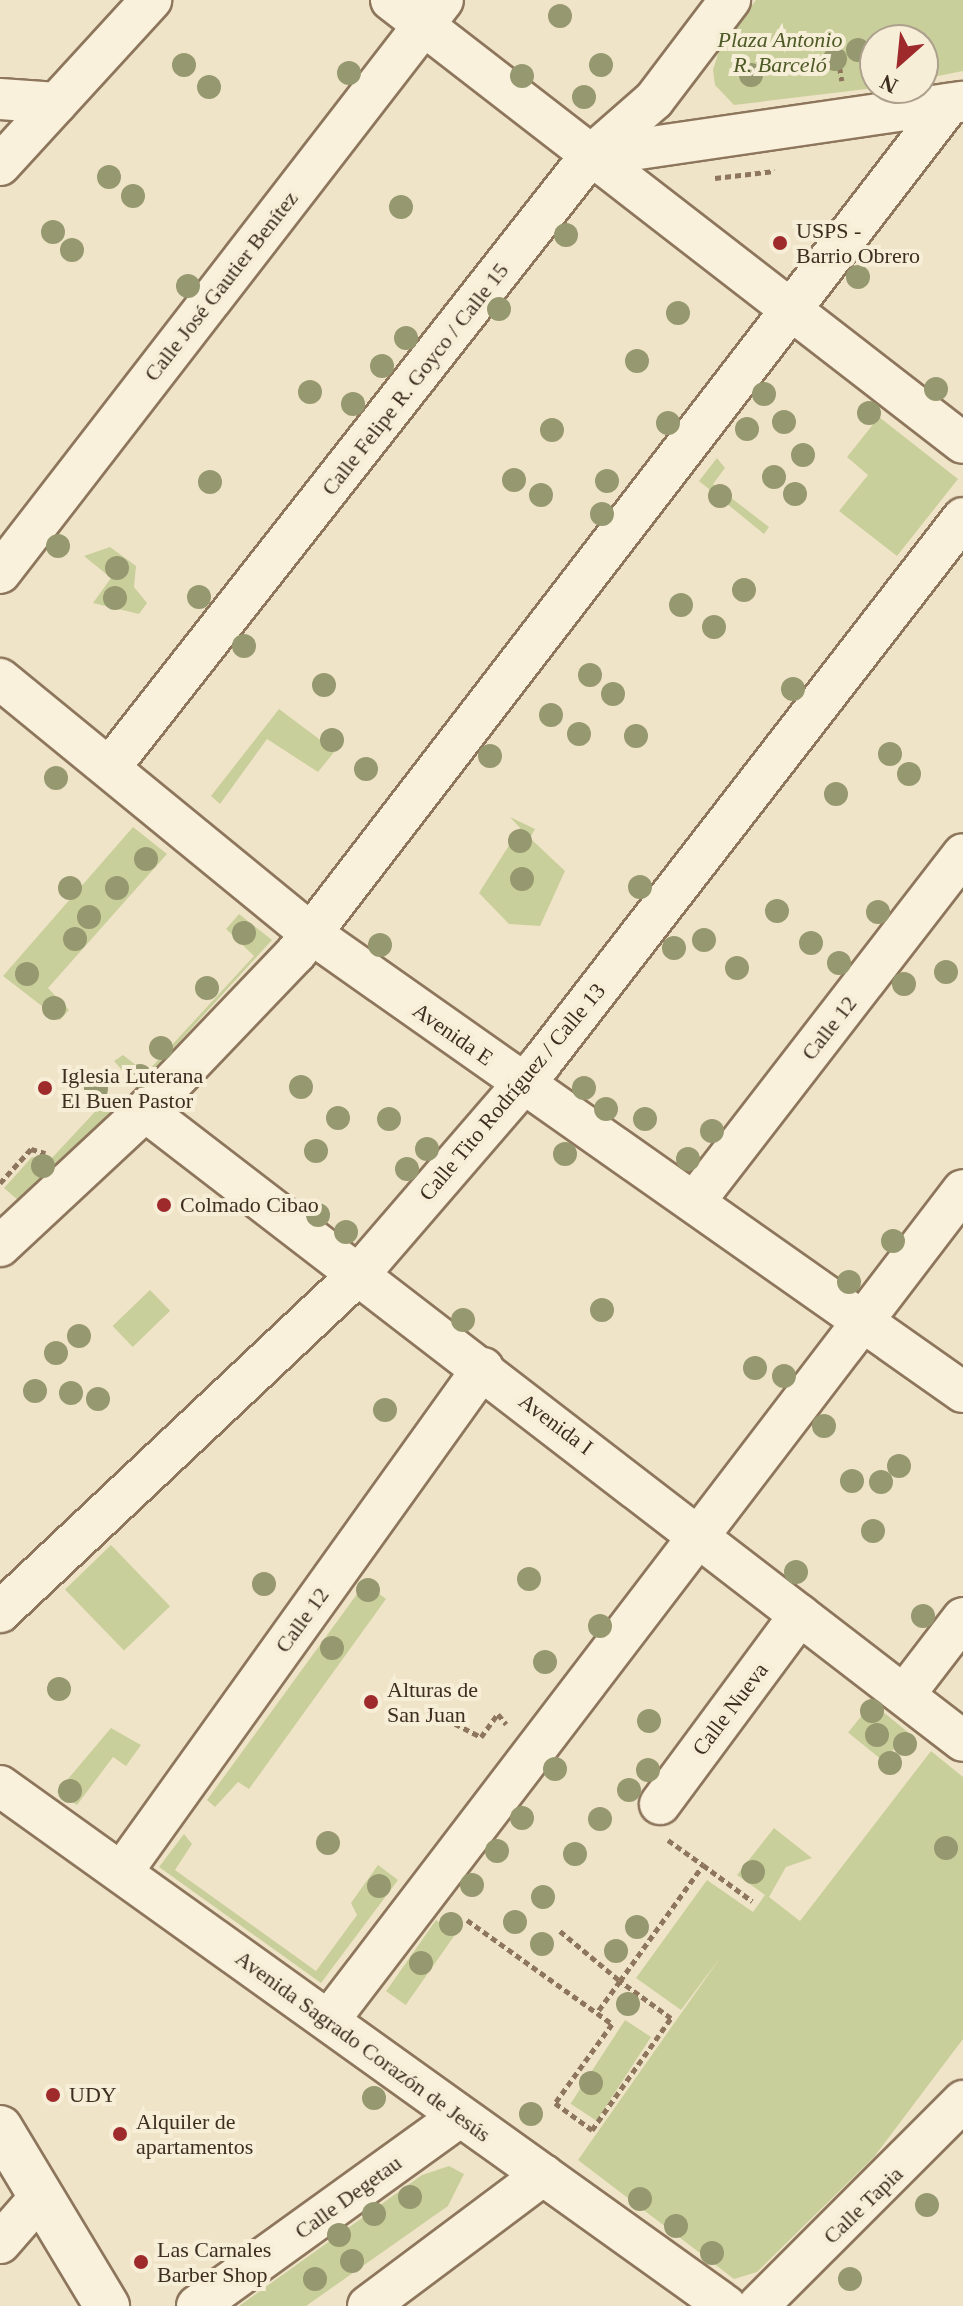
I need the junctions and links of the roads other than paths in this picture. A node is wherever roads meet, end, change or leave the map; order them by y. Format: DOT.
graph roads {
  1 [pos="151,0"];
  2 [pos="391,0"];
  3 [pos="730,0"];
  4 [pos="433,12"];
  5 [pos="0,99"];
  6 [pos="57,103"];
  7 [pos="956,103"];
  8 [pos="590,156"];
  9 [pos="0,165"];
  10 [pos="790,313"];
  11 [pos="963,443"];
  12 [pos="963,518"];
  13 [pos="0,573"];
  14 [pos="0,679"];
  15 [pos="110,767"];
  16 [pos="963,854"];
  17 [pos="312,934"];
  18 [pos="524,1083"];
  19 [pos="145,1111"];
  20 [pos="963,1190"];
  21 [pos="695,1201"];
  22 [pos="0,1246"];
  23 [pos="359,1274"];
  24 [pos="863,1321"];
  25 [pos="483,1368"];
  26 [pos="963,1392"];
  27 [pos="696,1531"];
  28 [pos="0,1612"];
  29 [pos="800,1615"];
  30 [pos="963,1618"];
  31 [pos="904,1695"];
  32 [pos="963,1741"];
  33 [pos="0,1786"];
  34 [pos="659,1819"];
  35 [pos="122,1872"];
  36 [pos="329,2020"];
  37 [pos="460,2116"];
  38 [pos="956,2117"];
  39 [pos="0,2128"];
  40 [pos="543,2175"];
  41 [pos="41,2196"];
  42 [pos="0,2243"];
  43 [pos="107,2306"];
  44 [pos="197,2306"];
  45 [pos="368,2306"];
  46 [pos="726,2306"];
  47 [pos="758,2306"];
  1 -- 6 [label="street"];
  2 -- 4 [label="street"];
  3 -- 8 [label="street, Calle Felipe R. Goyco / Calle 15"];
  4 -- 8 [label="street"];
  4 -- 13 [label="street, Calle José Gautier Benítez"];
  5 -- 6 [label="street"];
  6 -- 9 [label="street"];
  7 -- 8 [label="street"];
  7 -- 10 [label="street"];
  8 -- 10 [label="street"];
  8 -- 15 [label="street, Calle Felipe R. Goyco / Calle 15"];
  10 -- 11 [label="street"];
  10 -- 17 [label="street"];
  12 -- 18 [label="street, Calle Tito Rodríguez / Calle 13"];
  14 -- 15 [label="street, Avenida E"];
  15 -- 17 [label="street, Avenida E"];
  16 -- 21 [label="street, Calle 12"];
  17 -- 18 [label="street, Avenida E"];
  17 -- 19 [label="street"];
  18 -- 21 [label="street, Avenida E"];
  18 -- 23 [label="street, Calle Tito Rodríguez / Calle 13"];
  19 -- 22 [label="street"];
  19 -- 23 [label="street, Avenida I"];
  20 -- 24 [label="street"];
  21 -- 24 [label="street, Avenida E"];
  23 -- 25 [label="street, Avenida I"];
  23 -- 28 [label="street, Calle Tito Rodríguez / Calle 13"];
  24 -- 26 [label="street, Avenida E"];
  24 -- 27 [label="street"];
  25 -- 27 [label="street, Avenida I"];
  25 -- 35 [label="street, Calle 12"];
  27 -- 29 [label="street, Avenida I"];
  27 -- 36 [label="street"];
  29 -- 31 [label="street, Avenida I"];
  29 -- 34 [label="street, Calle Nueva"];
  30 -- 31 [label="street"];
  31 -- 32 [label="street, Avenida I"];
  33 -- 35 [label="street, Avenida Sagrado Corazón de Jesús"];
  35 -- 36 [label="street, Avenida Sagrado Corazón de Jesús"];
  36 -- 37 [label="street, Avenida Sagrado Corazón de Jesús"];
  37 -- 40 [label="street, Avenida Sagrado Corazón de Jesús"];
  37 -- 44 [label="street, Calle Degetau"];
  38 -- 47 [label="street, Calle Tapia"];
  39 -- 41 [label="street"];
  40 -- 45 [label="street"];
  40 -- 46 [label="street, Avenida Sagrado Corazón de Jesús"];
  41 -- 42 [label="street"];
  41 -- 43 [label="street"];
}
